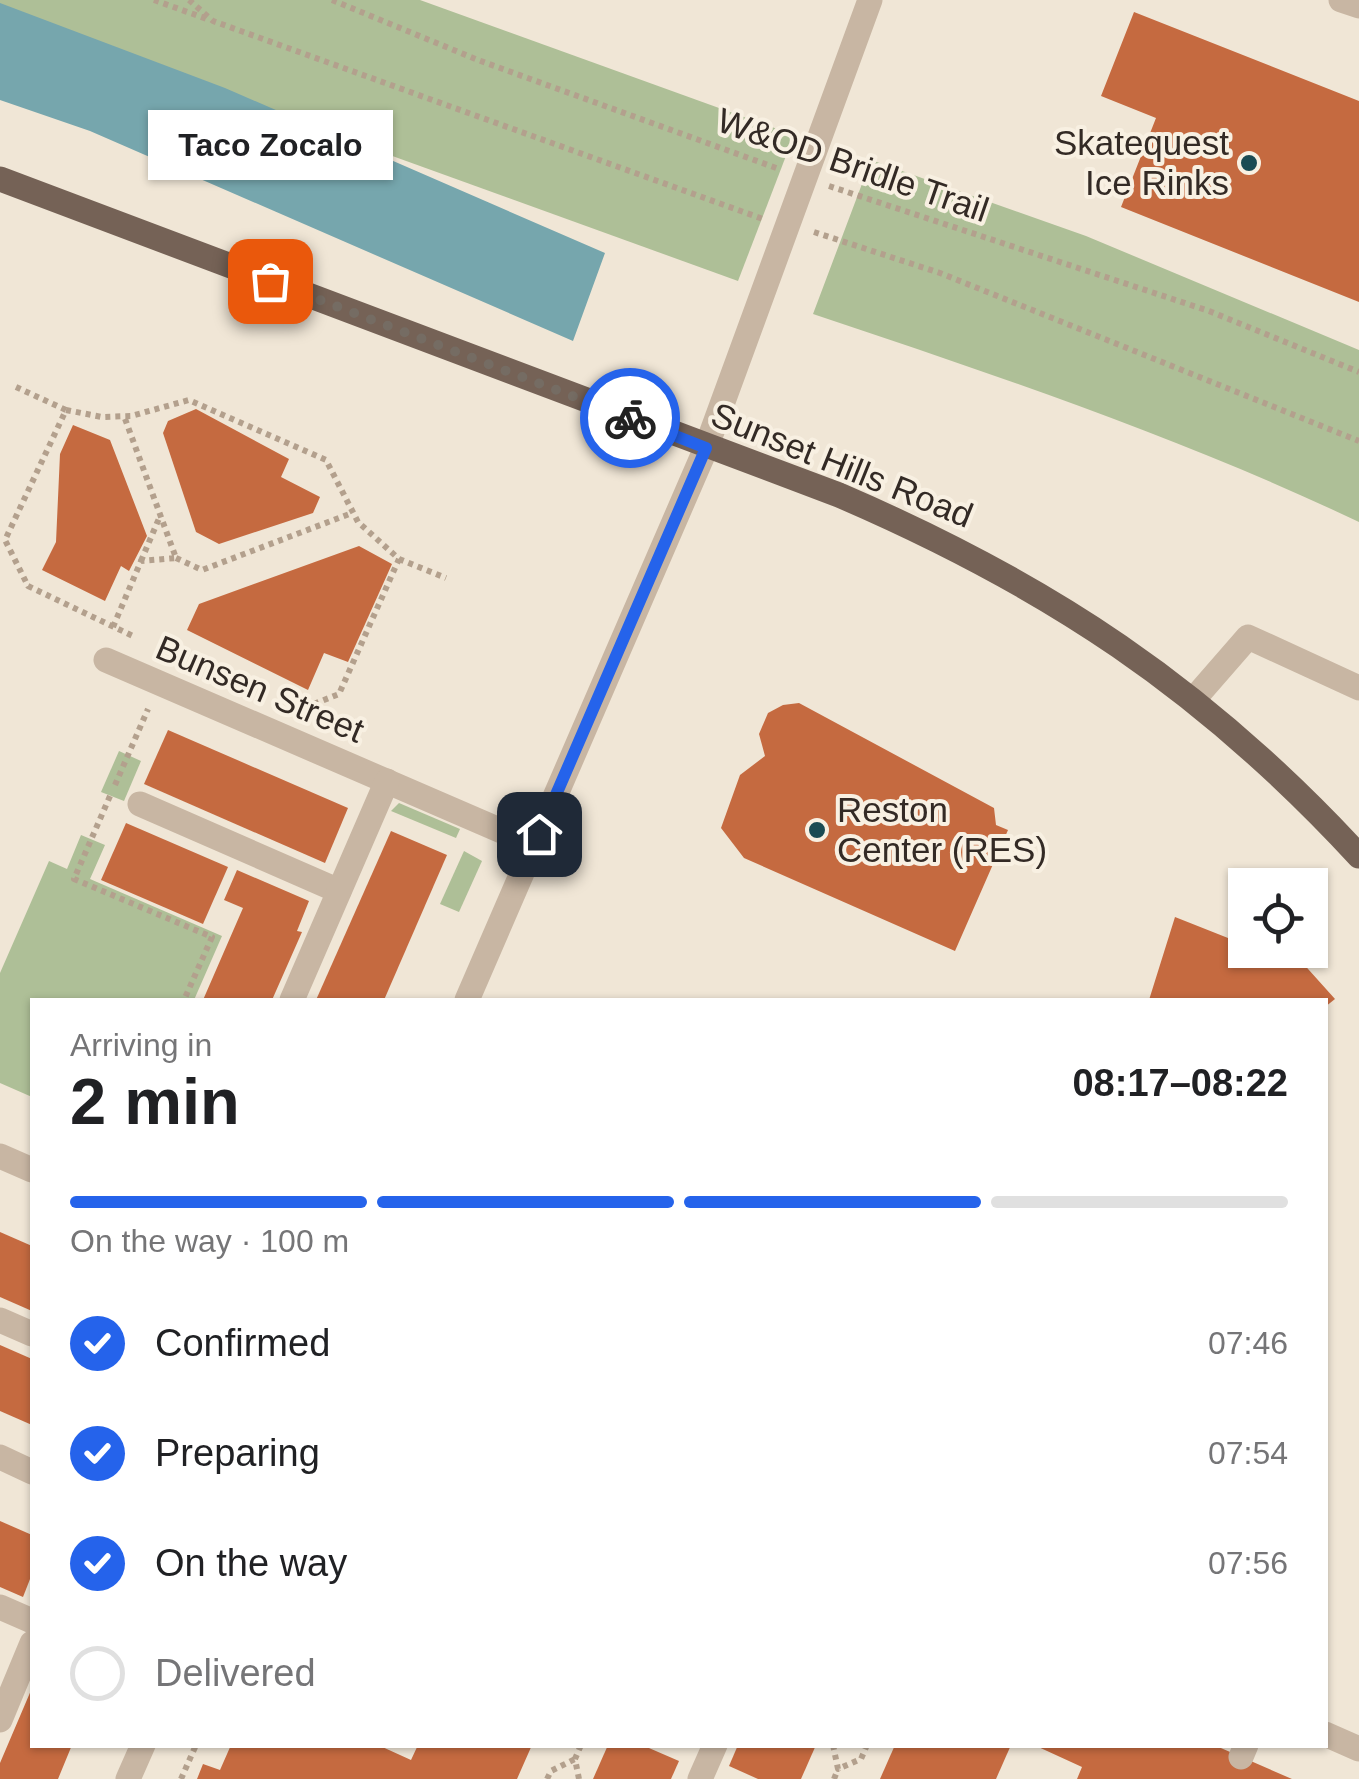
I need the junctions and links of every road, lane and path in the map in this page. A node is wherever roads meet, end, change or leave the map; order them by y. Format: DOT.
graph roads {
  1 [pos="154,0"];
  2 [pos="188,0"];
  3 [pos="332,0"];
  4 [pos="870,0"];
  5 [pos="1342,0"];
  6 [pos="1359,6"];
  7 [pos="213,21"];
  8 [pos="805,178"];
  9 [pos="0,179"];
  10 [pos="757,218"];
  11 [pos="814,232"];
  12 [pos="1359,372"];
  13 [pos="16,387"];
  14 [pos="66,410"];
  15 [pos="124,416"];
  16 [pos="1359,442"];
  17 [pos="706,448"];
  18 [pos="353,512"];
  19 [pos="160,516"];
  20 [pos="176,558"];
  21 [pos="400,559"];
  22 [pos="141,561"];
  23 [pos="446,578"];
  24 [pos="114,626"];
  25 [pos="150,644"];
  26 [pos="106,660"];
  27 [pos="1359,688"];
  28 [pos="1194,699"];
  29 [pos="294,712"];
  30 [pos="387,782"];
  31 [pos="140,804"];
  32 [pos="534,845"];
  33 [pos="1359,856"];
  34 [pos="74,880"];
  35 [pos="339,891"];
  36 [pos="185,998"];
  37 [pos="293,998"];
  38 [pos="468,998"];
  39 [pos="0,1156"];
  40 [pos="30,1169"];
  41 [pos="0,1320"];
  42 [pos="30,1333"];
  43 [pos="0,1457"];
  44 [pos="30,1471"];
  45 [pos="0,1607"];
  46 [pos="30,1621"];
  47 [pos="30,1647"];
  48 [pos="0,1720"];
  49 [pos="1328,1735"];
  50 [pos="142,1748"];
  51 [pos="195,1748"];
  52 [pos="580,1748"];
  53 [pos="714,1748"];
  54 [pos="834,1748"];
  55 [pos="866,1748"];
  56 [pos="1359,1749"];
  57 [pos="575,1759"];
  58 [pos="838,1769"];
  59 [pos="128,1779"];
  60 [pos="181,1779"];
  61 [pos="547,1779"];
  62 [pos="579,1779"];
  63 [pos="700,1779"];
  64 [pos="834,1779"];
  1 -- 7 [label="path"];
  2 -- 7 [label="path"];
  3 -- 8 [label="path, W&OD Bridle Trail"];
  4 -- 8 [label="street"];
  5 -- 6 [label="street"];
  7 -- 10 [label="path"];
  8 -- 12 [label="path, W&OD Bridle Trail"];
  8 -- 17 [label="street"];
  9 -- 17 [label="main road, Sunset Hills Road"];
  11 -- 16 [label="path"];
  13 -- 14 [label="path"];
  14 -- 15 [label="path"];
  14 -- 24 [label="path"];
  15 -- 18 [label="path"];
  15 -- 19 [label="path"];
  17 -- 28 [label="main road, Sunset Hills Road"];
  17 -- 32 [label="street"];
  18 -- 20 [label="path"];
  18 -- 21 [label="path"];
  19 -- 20 [label="path"];
  19 -- 22 [label="path"];
  20 -- 22 [label="path"];
  21 -- 23 [label="path"];
  21 -- 29 [label="path"];
  22 -- 24 [label="path"];
  24 -- 25 [label="path"];
  26 -- 30 [label="street, Bunsen Street"];
  27 -- 28 [label="street"];
  28 -- 33 [label="main road, Sunset Hills Road"];
  30 -- 32 [label="street, Bunsen Street"];
  30 -- 35 [label="street, Bunsen Street"];
  31 -- 35 [label="street"];
  32 -- 38 [label="street"];
  34 -- 36 [label="path"];
  35 -- 37 [label="street, Bunsen Street"];
  39 -- 40 [label="street"];
  41 -- 42 [label="street"];
  43 -- 44 [label="street"];
  45 -- 46 [label="street"];
  47 -- 48 [label="street"];
  49 -- 56 [label="street"];
  50 -- 59 [label="street"];
  51 -- 60 [label="path"];
  52 -- 57 [label="path"];
  53 -- 63 [label="street"];
  54 -- 58 [label="path"];
  55 -- 58 [label="path"];
  57 -- 61 [label="path"];
  57 -- 62 [label="path"];
  58 -- 64 [label="path"];
}
